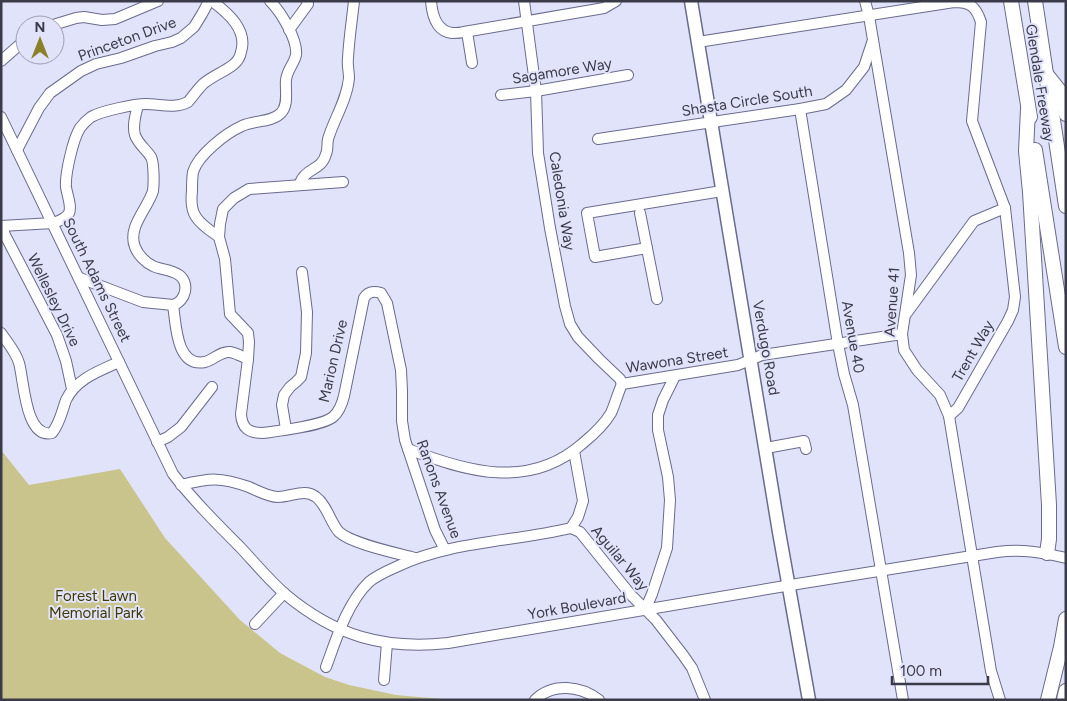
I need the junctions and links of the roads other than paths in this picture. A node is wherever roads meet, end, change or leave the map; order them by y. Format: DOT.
graph roads {
  1 [pos="158,1"];
  2 [pos="210,1"];
  3 [pos="270,1"];
  4 [pos="307,1"];
  5 [pos="354,1"];
  6 [pos="431,1"];
  7 [pos="524,1"];
  8 [pos="616,1"];
  9 [pos="691,1"];
  10 [pos="865,1"];
  11 [pos="1011,1"];
  12 [pos="1035,1"];
  13 [pos="922,4"];
  14 [pos="869,16"];
  15 [pos="65,21"];
  16 [pos="527,21"];
  17 [pos="289,30"];
  18 [pos="466,32"];
  19 [pos="873,40"];
  20 [pos="698,42"];
  21 [pos="15,49"];
  22 [pos="1,61"];
  23 [pos="472,63"];
  24 [pos="1046,73"];
  25 [pos="628,75"];
  26 [pos="536,91"];
  27 [pos="501,95"];
  28 [pos="138,105"];
  29 [pos="800,109"];
  30 [pos="1028,109"];
  31 [pos="1066,114"];
  32 [pos="1,118"];
  33 [pos="711,123"];
  34 [pos="598,139"];
  35 [pos="17,150"];
  36 [pos="343,182"];
  37 [pos="300,185"];
  38 [pos="722,191"];
  39 [pos="1066,206"];
  40 [pos="1005,208"];
  41 [pos="640,213"];
  42 [pos="53,223"];
  43 [pos="2,226"];
  44 [pos="219,237"];
  45 [pos="647,248"];
  46 [pos="302,272"];
  47 [pos="80,278"];
  48 [pos="381,293"];
  49 [pos="657,299"];
  50 [pos="173,305"];
  51 [pos="904,317"];
  52 [pos="1,333"];
  53 [pos="902,334"];
  54 [pos="838,344"];
  55 [pos="1066,347"];
  56 [pos="248,359"];
  57 [pos="752,360"];
  58 [pos="119,362"];
  59 [pos="674,376"];
  60 [pos="622,384"];
  61 [pos="212,387"];
  62 [pos="72,390"];
  63 [pos="949,416"];
  64 [pos="286,429"];
  65 [pos="157,442"];
  66 [pos="766,448"];
  67 [pos="408,449"];
  68 [pos="806,449"];
  69 [pos="574,451"];
  70 [pos="164,456"];
  71 [pos="182,485"];
  72 [pos="571,528"];
  73 [pos="445,550"];
  74 [pos="1047,553"];
  75 [pos="972,556"];
  76 [pos="415,558"];
  77 [pos="1066,558"];
  78 [pos="881,570"];
  79 [pos="788,585"];
  80 [pos="284,593"];
  81 [pos="645,610"];
  82 [pos="1066,619"];
  83 [pos="255,624"];
  84 [pos="340,629"];
  85 [pos="387,643"];
  86 [pos="326,667"];
  87 [pos="384,680"];
  88 [pos="1066,691"];
  89 [pos="535,700"];
  90 [pos="599,700"];
  91 [pos="704,700"];
  92 [pos="808,700"];
  93 [pos="904,700"];
  94 [pos="1000,700"];
  95 [pos="1048,700"];
  96 [pos="1064,700"];
  1 -- 15 [label="street"];
  2 -- 28 [label="street"];
  2 -- 35 [label="street, Princeton Drive"];
  3 -- 17 [label="street"];
  4 -- 17 [label="street"];
  5 -- 37 [label="street"];
  6 -- 18 [label="street"];
  7 -- 16 [label="street, Caledonia Way"];
  8 -- 16 [label="street"];
  9 -- 20 [label="main road, Verdugo Road"];
  10 -- 14 [label="street, Shasta Circle South"];
  11 -- 30 [label="highway, Glendale Freeway"];
  12 -- 24 [label="highway, Glendale Freeway"];
  13 -- 14 [label="street"];
  13 -- 40 [label="street"];
  14 -- 19 [label="street, Shasta Circle South"];
  14 -- 20 [label="street"];
  16 -- 18 [label="street"];
  16 -- 26 [label="street, Caledonia Way"];
  17 -- 44 [label="street"];
  18 -- 23 [label="street"];
  19 -- 29 [label="street, Shasta Circle South"];
  19 -- 51 [label="street, Avenue 41"];
  20 -- 33 [label="main road, Verdugo Road"];
  21 -- 22 [label="street"];
  24 -- 31 [label="highway"];
  24 -- 39 [label="highway, Glendale Freeway"];
  25 -- 26 [label="street, Sagamore Way"];
  26 -- 27 [label="street, Sagamore Way"];
  26 -- 60 [label="street, Caledonia Way"];
  28 -- 42 [label="street"];
  28 -- 50 [label="street"];
  29 -- 33 [label="street, Shasta Circle South"];
  29 -- 54 [label="street, Avenue 40"];
  30 -- 55 [label="highway, Glendale Freeway"];
  30 -- 74 [label="highway"];
  32 -- 35 [label="street, South Adams Street"];
  33 -- 34 [label="street, Shasta Circle South"];
  33 -- 38 [label="main road, Verdugo Road"];
  35 -- 42 [label="street, South Adams Street"];
  36 -- 37 [label="street"];
  37 -- 44 [label="street"];
  38 -- 45 [label="street"];
  38 -- 57 [label="main road, Verdugo Road"];
  40 -- 51 [label="street"];
  40 -- 63 [label="street, Trent Way"];
  41 -- 45 [label="street"];
  42 -- 43 [label="street"];
  42 -- 47 [label="street, South Adams Street"];
  43 -- 62 [label="street, Wellesley Drive"];
  44 -- 56 [label="street, Marion Drive"];
  45 -- 49 [label="street"];
  46 -- 64 [label="street"];
  47 -- 50 [label="street"];
  47 -- 58 [label="street, South Adams Street"];
  48 -- 64 [label="street, Marion Drive"];
  48 -- 67 [label="street, Ranons Avenue"];
  50 -- 56 [label="street"];
  51 -- 53 [label="street, Avenue 41"];
  52 -- 62 [label="street"];
  53 -- 54 [label="street, Wawona Street"];
  53 -- 63 [label="street, Avenue 41"];
  54 -- 57 [label="street, Wawona Street"];
  54 -- 78 [label="street, Avenue 40"];
  56 -- 64 [label="street, Marion Drive"];
  57 -- 59 [label="street, Wawona Street"];
  57 -- 66 [label="main road, Verdugo Road"];
  58 -- 62 [label="street"];
  58 -- 65 [label="street, South Adams Street"];
  59 -- 60 [label="street, Wawona Street"];
  59 -- 81 [label="street"];
  60 -- 69 [label="street, Wawona Street"];
  61 -- 65 [label="street"];
  63 -- 75 [label="street, Avenue 41"];
  65 -- 70 [label="street, South Adams Street"];
  66 -- 68 [label="street"];
  66 -- 79 [label="main road, Verdugo Road"];
  67 -- 69 [label="street, Wawona Street"];
  67 -- 73 [label="street, Ranons Avenue"];
  69 -- 72 [label="street"];
  70 -- 71 [label="street, York Boulevard"];
  71 -- 76 [label="street"];
  71 -- 80 [label="street, York Boulevard"];
  72 -- 73 [label="street"];
  72 -- 81 [label="street, Aguilar Way"];
  73 -- 76 [label="street, Ranons Avenue"];
  74 -- 75 [label="street, York Boulevard"];
  74 -- 77 [label="street, York Boulevard"];
  75 -- 78 [label="street, York Boulevard"];
  75 -- 94 [label="street, Avenue 41"];
  76 -- 84 [label="street, Ranons Avenue"];
  78 -- 79 [label="street, York Boulevard"];
  78 -- 93 [label="street, Avenue 40"];
  79 -- 81 [label="street, York Boulevard"];
  79 -- 92 [label="main road, Verdugo Road"];
  80 -- 83 [label="street"];
  80 -- 84 [label="street, York Boulevard"];
  81 -- 85 [label="street, York Boulevard"];
  81 -- 91 [label="street, Aguilar Way"];
  82 -- 95 [label="highway"];
  84 -- 85 [label="street, York Boulevard"];
  84 -- 86 [label="street, Ranons Avenue"];
  85 -- 87 [label="street"];
  88 -- 96 [label="highway"];
  89 -- 90 [label="street"];
}
